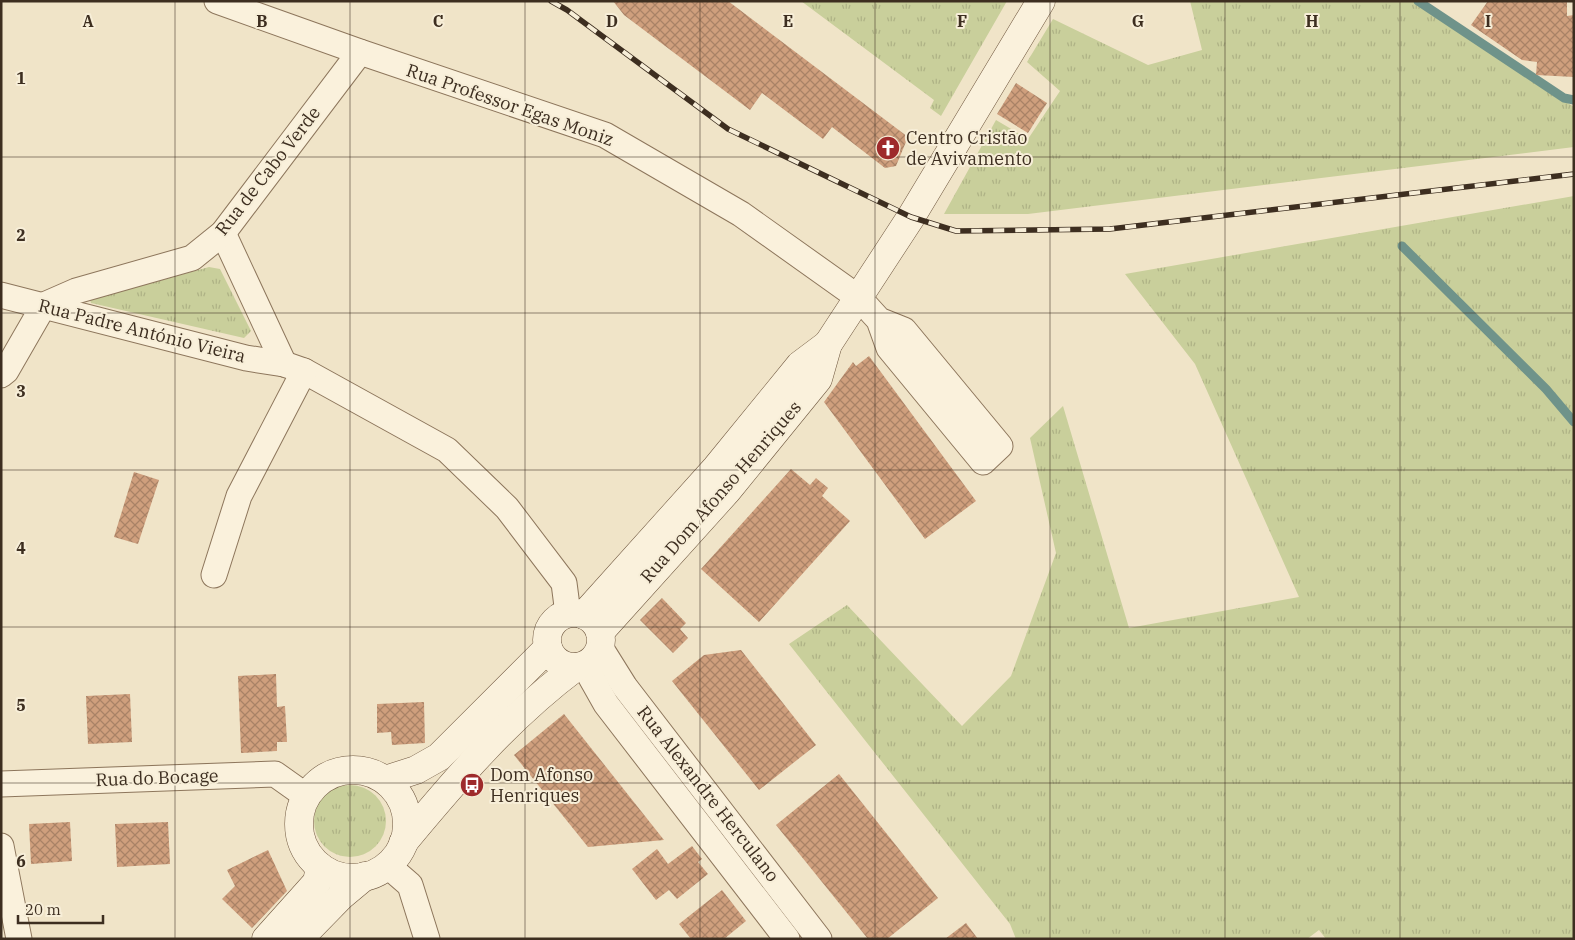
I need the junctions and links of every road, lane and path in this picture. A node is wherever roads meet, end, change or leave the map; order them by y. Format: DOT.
graph roads {
  1 [pos="217,1"];
  2 [pos="1041,1"];
  3 [pos="360,52"];
  4 [pos="223,233"];
  5 [pos="1,295"];
  6 [pos="859,298"];
  7 [pos="44,305"];
  8 [pos="879,320"];
  9 [pos="294,368"];
  10 [pos="1,375"];
  11 [pos="214,575"];
  12 [pos="585,640"];
  13 [pos="548,648"];
  14 [pos="385,780"];
  15 [pos="1,784"];
  16 [pos="306,796"];
  17 [pos="403,843"];
  18 [pos="1,846"];
  19 [pos="320,867"];
  20 [pos="376,871"];
  21 [pos="20,939"];
  22 [pos="266,939"];
  23 [pos="299,939"];
  24 [pos="427,939"];
  25 [pos="787,939"];
  26 [pos="819,939"];
  1 -- 3 [label="street, Rua Professor Egas Moniz"];
  2 -- 6 [label="street, Rua Dom Afonso Henriques"];
  3 -- 4 [label="street, Rua de Cabo Verde"];
  3 -- 6 [label="street, Rua Professor Egas Moniz"];
  4 -- 7 [label="street, Rua de Cabo Verde"];
  4 -- 9 [label="street, Rua Padre António Vieira"];
  5 -- 7 [label="street, Rua Padre António Vieira"];
  6 -- 8 [label="street, Rua Professor Egas Moniz"];
  6 -- 12 [label="street, Rua Dom Afonso Henriques"];
  7 -- 9 [label="street, Rua Padre António Vieira"];
  7 -- 10 [label="street"];
  8 -- 8 [label="street, Rua Professor Egas Moniz"];
  9 -- 11 [label="street"];
  9 -- 12 [label="street, Rua Padre António Vieira"];
  12 -- 13 [label="street"];
  12 -- 13 [label="street, Rua Dom Afonso Henriques"];
  12 -- 17 [label="street, Rua Dom Afonso Henriques"];
  12 -- 25 [label="street, Rua Alexandre Herculano"];
  12 -- 26 [label="street, Rua Alexandre Herculano"];
  13 -- 14 [label="street"];
  14 -- 16 [label="street"];
  14 -- 17 [label="street"];
  15 -- 16 [label="street, Rua do Bocage"];
  16 -- 19 [label="street"];
  17 -- 20 [label="street, Rua Dom Afonso Henriques"];
  18 -- 21 [label="street"];
  19 -- 20 [label="street"];
  19 -- 22 [label="street"];
  20 -- 23 [label="street, Rua Dom Afonso Henriques"];
  20 -- 24 [label="street"];
}
